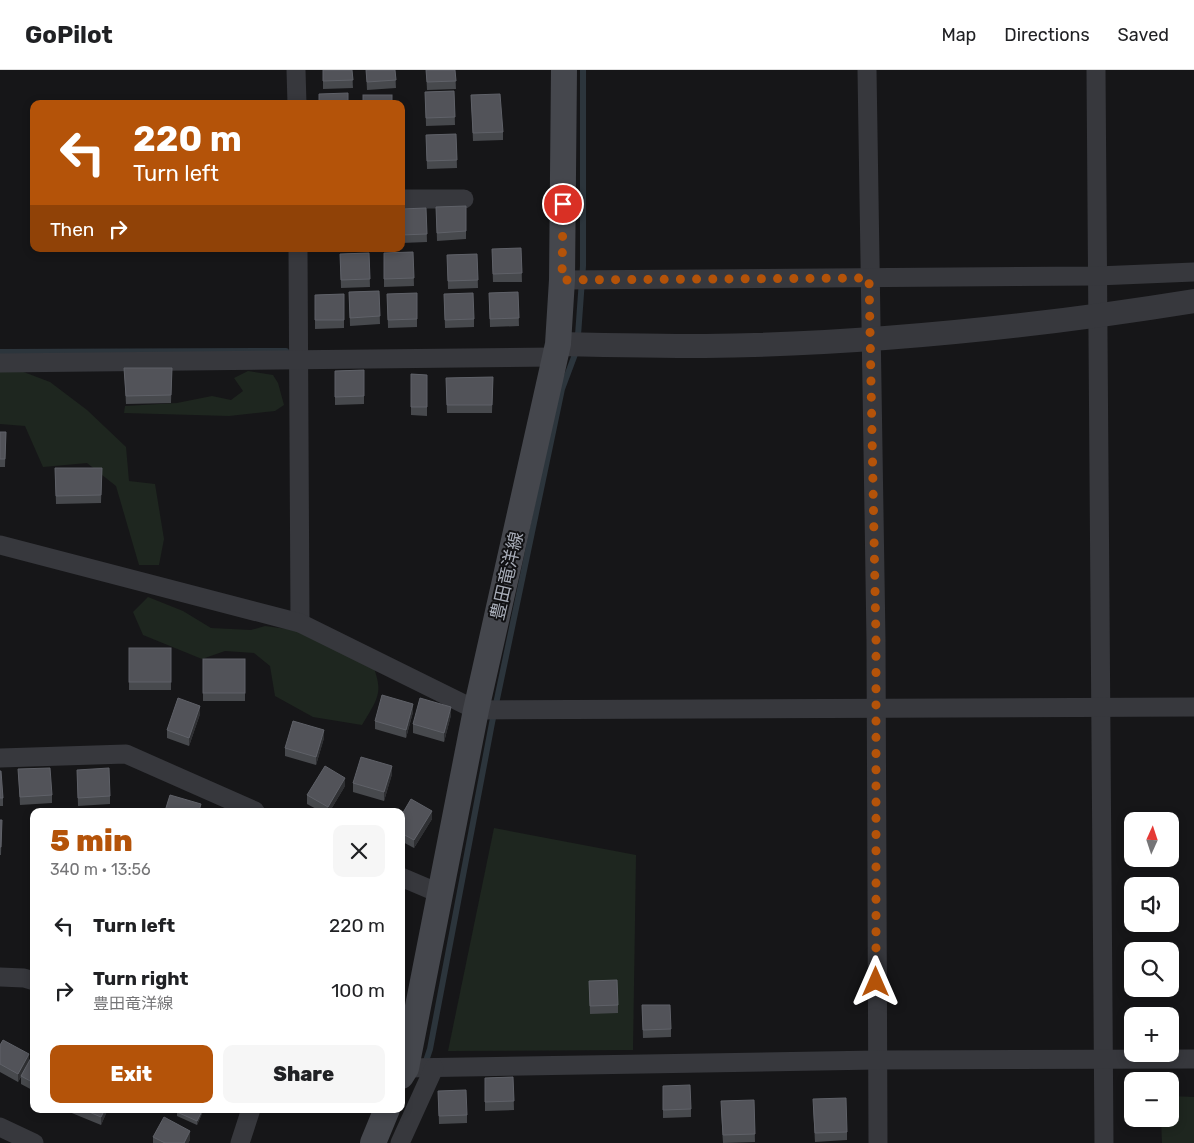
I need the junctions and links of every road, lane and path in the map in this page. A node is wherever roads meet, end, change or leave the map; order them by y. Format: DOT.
graph roads {
  1 [pos="296,70"];
  2 [pos="564,70"];
  3 [pos="867,70"];
  4 [pos="1096,70"];
  5 [pos="297,100"];
  6 [pos="405,199"];
  7 [pos="464,199"];
  8 [pos="298,252"];
  9 [pos="1194,272"];
  10 [pos="1097,276"];
  11 [pos="869,278"];
  12 [pos="562,280"];
  13 [pos="1194,301"];
  14 [pos="1097,317"];
  15 [pos="870,338"];
  16 [pos="556,350"];
  17 [pos="298,360"];
  18 [pos="0,363"];
  19 [pos="0,545"];
  20 [pos="300,623"];
  21 [pos="1102,707"];
  22 [pos="1194,707"];
  23 [pos="876,709"];
  24 [pos="476,710"];
  25 [pos="0,758"];
  26 [pos="248,808"];
  27 [pos="405,879"];
  28 [pos="441,894"];
  29 [pos="0,977"];
  30 [pos="30,980"];
  31 [pos="1103,1059"];
  32 [pos="1194,1059"];
  33 [pos="877,1060"];
  34 [pos="405,1067"];
  35 [pos="434,1068"];
  36 [pos="405,1072"];
  37 [pos="250,1113"];
  38 [pos="385,1113"];
  39 [pos="0,1127"];
  40 [pos="34,1143"];
  41 [pos="240,1143"];
  42 [pos="373,1143"];
  43 [pos="400,1143"];
  44 [pos="878,1143"];
  45 [pos="1104,1143"];
  1 -- 5 [label="street"];
  2 -- 12 [label="main road, 豊田竜洋線"];
  3 -- 11 [label="street"];
  4 -- 10 [label="street"];
  6 -- 7 [label="street"];
  8 -- 17 [label="street"];
  9 -- 10 [label="street"];
  10 -- 11 [label="street"];
  10 -- 14 [label="street"];
  11 -- 12 [label="street"];
  11 -- 15 [label="street"];
  12 -- 16 [label="main road, 豊田竜洋線"];
  13 -- 14 [label="street"];
  14 -- 15 [label="street"];
  14 -- 21 [label="street"];
  15 -- 16 [label="street"];
  15 -- 23 [label="street"];
  16 -- 17 [label="street"];
  16 -- 24 [label="main road, 豊田竜洋線"];
  17 -- 18 [label="street"];
  17 -- 20 [label="street"];
  19 -- 20 [label="street"];
  20 -- 24 [label="street"];
  21 -- 22 [label="street"];
  21 -- 23 [label="street"];
  21 -- 31 [label="street"];
  23 -- 24 [label="street"];
  23 -- 33 [label="street"];
  24 -- 28 [label="main road, 豊田竜洋線"];
  25 -- 26 [label="street"];
  27 -- 28 [label="street"];
  28 -- 34 [label="main road, 豊田竜洋線"];
  29 -- 30 [label="street"];
  31 -- 32 [label="street"];
  31 -- 33 [label="street"];
  31 -- 45 [label="street"];
  33 -- 35 [label="street"];
  33 -- 44 [label="street"];
  35 -- 36 [label="street"];
  35 -- 43 [label="street"];
  37 -- 41 [label="street"];
  38 -- 42 [label="main road"];
  39 -- 40 [label="street"];
}
